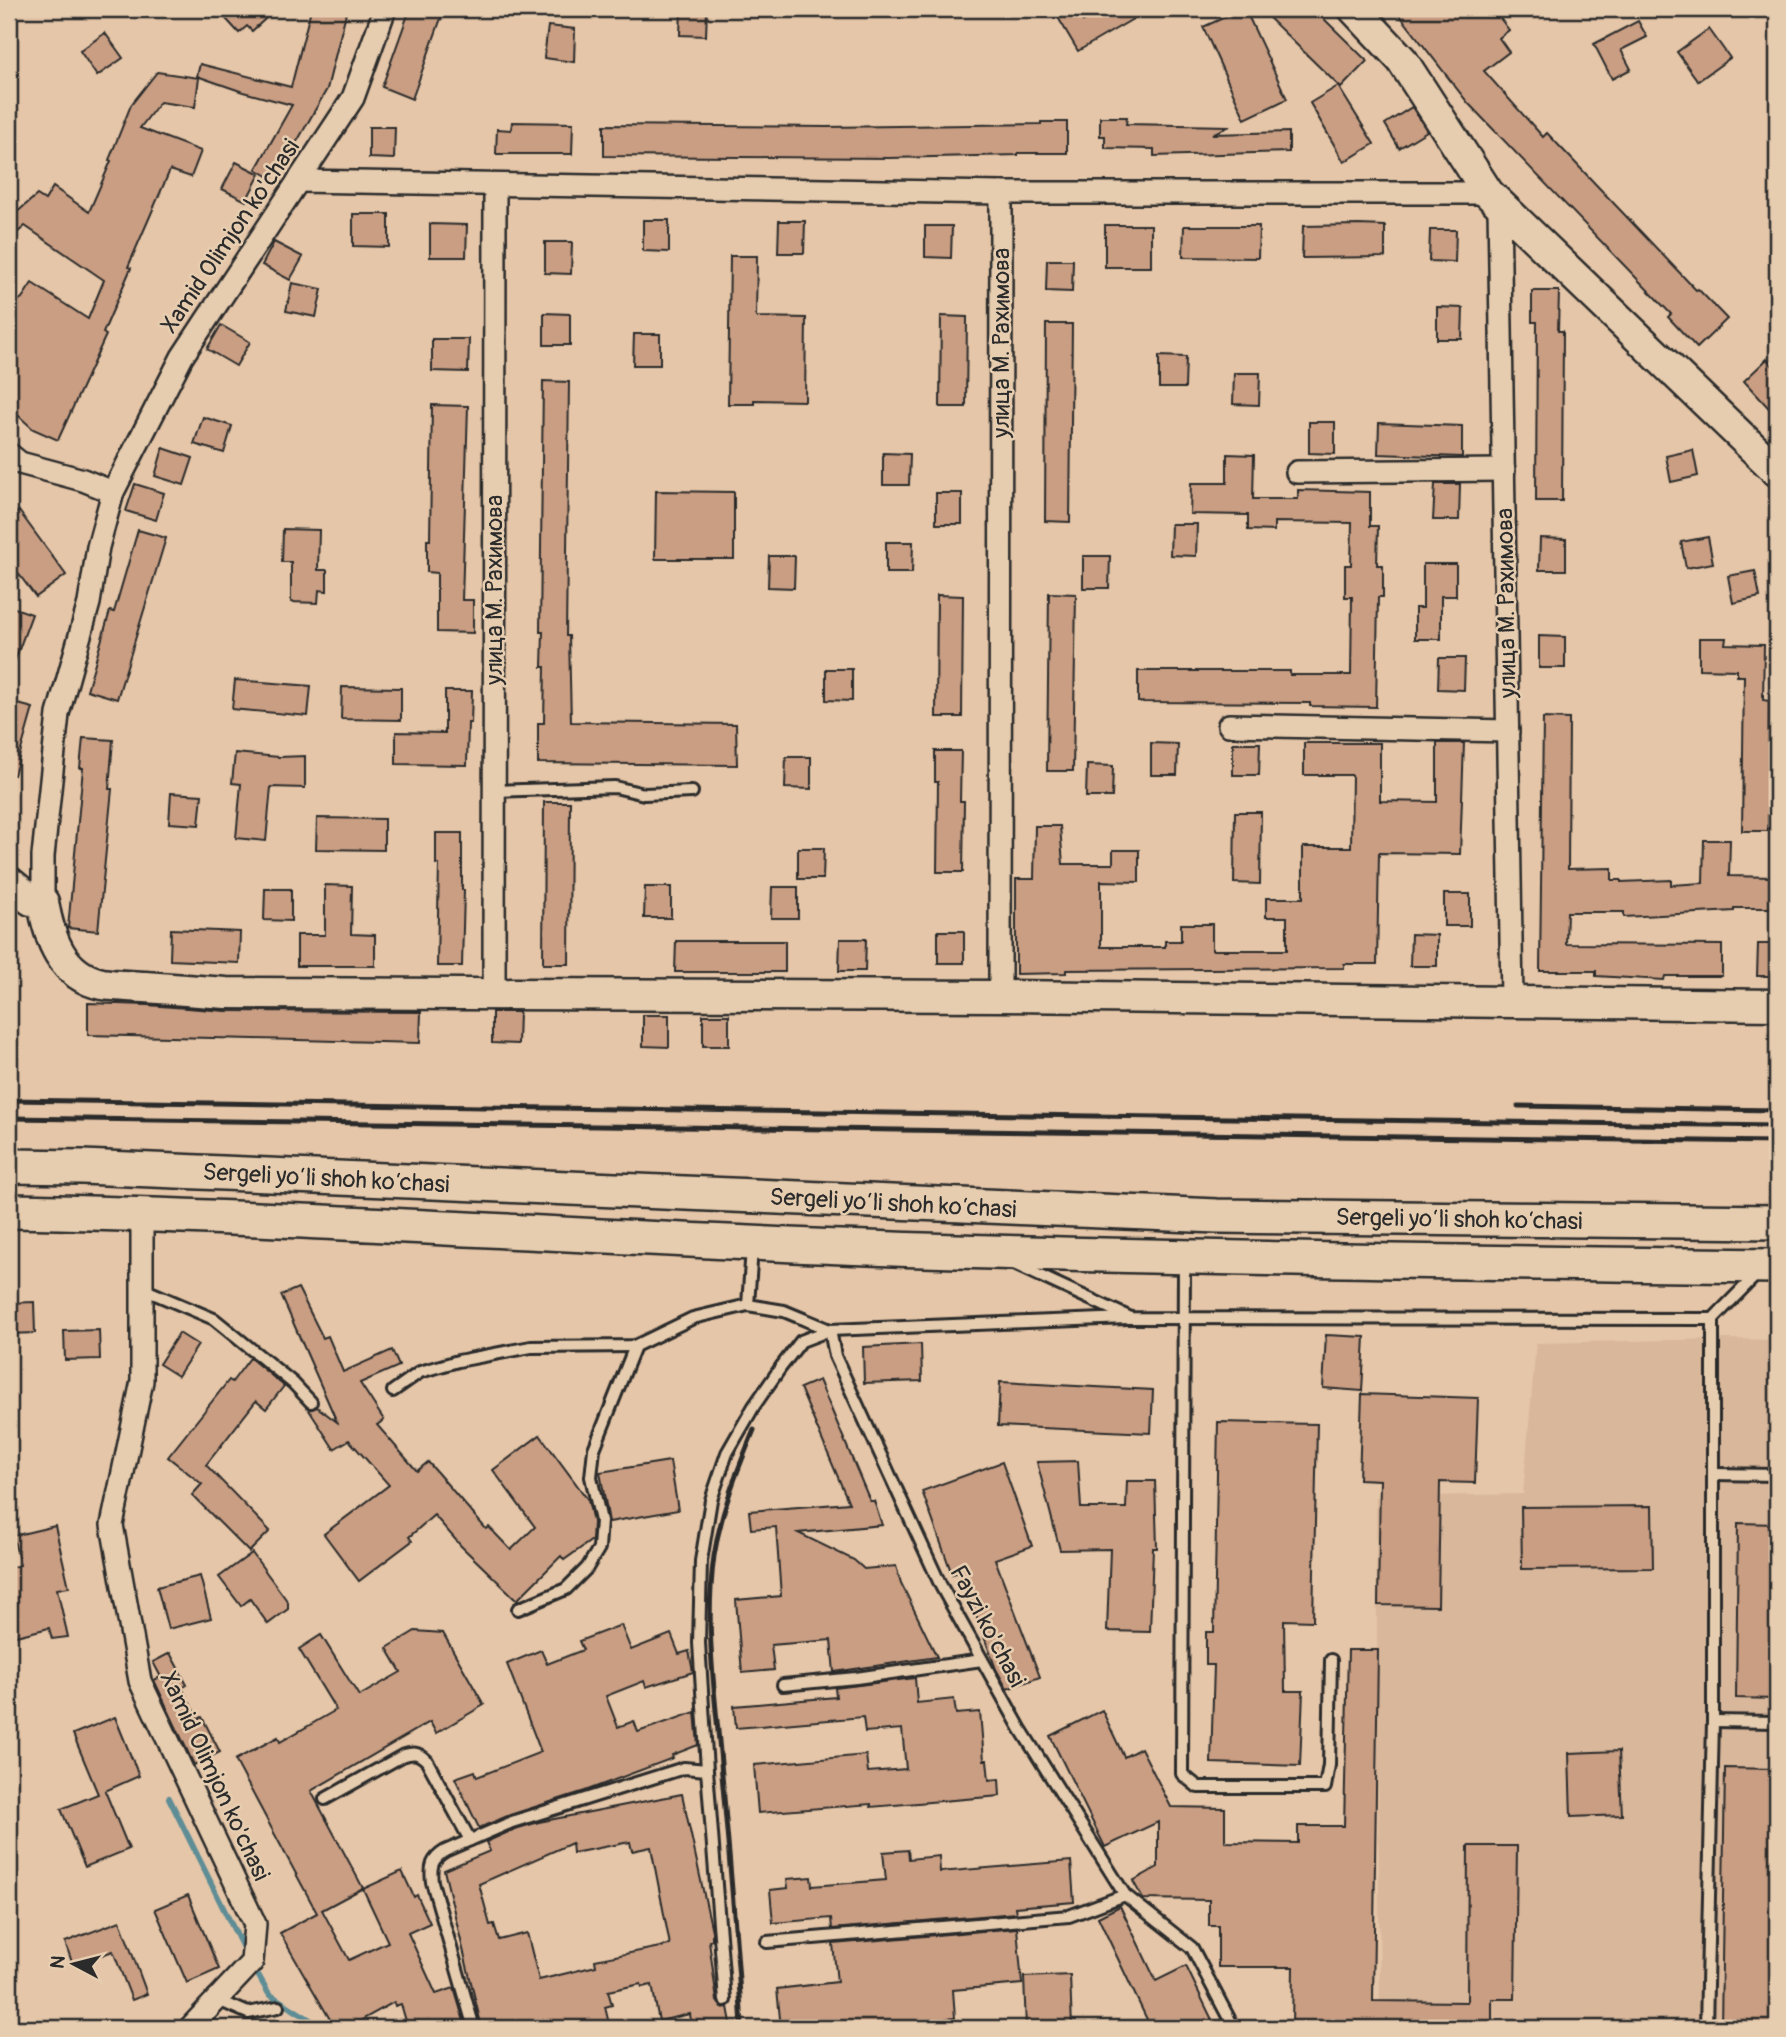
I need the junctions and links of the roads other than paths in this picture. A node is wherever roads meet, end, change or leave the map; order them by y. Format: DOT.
graph roads {
  1 [pos="385,9"];
  2 [pos="1369,18"];
  3 [pos="298,181"];
  4 [pos="495,186"];
  5 [pos="1001,193"];
  6 [pos="1493,199"];
  7 [pos="9,454"];
  8 [pos="1504,470"];
  9 [pos="1777,471"];
  10 [pos="1297,472"];
  11 [pos="113,492"];
  12 [pos="1229,725"];
  13 [pos="1508,731"];
  14 [pos="494,791"];
  15 [pos="692,792"];
  16 [pos="9,881"];
  17 [pos="43,902"];
  18 [pos="494,994"];
  19 [pos="1000,996"];
  20 [pos="1513,1000"];
  21 [pos="1777,1005"];
  22 [pos="9,1166"];
  23 [pos="9,1211"];
  24 [pos="142,1213"];
  25 [pos="1777,1222"];
  26 [pos="752,1242"];
  27 [pos="986,1251"];
  28 [pos="1184,1256"];
  29 [pos="1771,1266"];
  30 [pos="141,1288"];
  31 [pos="748,1306"];
  32 [pos="1131,1318"];
  33 [pos="1185,1318"];
  34 [pos="1713,1319"];
  35 [pos="830,1330"];
  36 [pos="635,1346"];
  37 [pos="393,1391"];
  38 [pos="311,1402"];
  39 [pos="1713,1474"];
  40 [pos="1777,1475"];
  41 [pos="518,1609"];
  42 [pos="982,1660"];
  43 [pos="1331,1660"];
  44 [pos="783,1685"];
  45 [pos="1713,1721"];
  46 [pos="1777,1722"];
  47 [pos="707,1770"];
  48 [pos="325,1799"];
  49 [pos="470,1840"];
  50 [pos="1125,1895"];
  51 [pos="767,1942"];
  52 [pos="218,2000"];
  53 [pos="725,2000"];
  54 [pos="278,2007"];
  55 [pos="190,2028"];
  56 [pos="474,2028"];
  57 [pos="1234,2028"];
  58 [pos="1706,2028"];
  1 -- 3 [label="street, Xamid Olimjon ko'chasi"];
  2 -- 6 [label="street"];
  3 -- 4 [label="street"];
  3 -- 11 [label="street, Xamid Olimjon ko'chasi"];
  4 -- 5 [label="street"];
  4 -- 14 [label="street, улица М. Рахимова"];
  5 -- 6 [label="street"];
  5 -- 19 [label="street, улица М. Рахимова"];
  6 -- 8 [label="street, улица М. Рахимова"];
  6 -- 9 [label="street"];
  7 -- 11 [label="street"];
  8 -- 10 [label="street"];
  8 -- 13 [label="street, улица М. Рахимова"];
  11 -- 17 [label="street, Xamid Olimjon ko'chasi"];
  12 -- 13 [label="street"];
  13 -- 20 [label="street, улица М. Рахимова"];
  14 -- 15 [label="lane"];
  14 -- 18 [label="street, улица М. Рахимова"];
  16 -- 17 [label="street"];
  17 -- 18 [label="street"];
  18 -- 19 [label="street"];
  19 -- 20 [label="street"];
  20 -- 21 [label="street"];
  22 -- 25 [label="main road, Sergeli yo‘li shoh ko‘chasi"];
  23 -- 24 [label="main road, Sergeli yo‘li shoh ko‘chasi"];
  24 -- 26 [label="main road, Sergeli yo‘li shoh ko‘chasi"];
  24 -- 30 [label="street, Xamid Olimjon ko'chasi"];
  26 -- 27 [label="main road, Sergeli yo‘li shoh ko‘chasi"];
  26 -- 31 [label="lane"];
  27 -- 28 [label="main road, Sergeli yo‘li shoh ko‘chasi"];
  27 -- 32 [label="lane"];
  28 -- 29 [label="main road, Sergeli yo‘li shoh ko‘chasi"];
  28 -- 33 [label="lane"];
  29 -- 34 [label="lane"];
  30 -- 38 [label="lane"];
  30 -- 52 [label="street, Xamid Olimjon ko'chasi"];
  31 -- 35 [label="lane"];
  31 -- 36 [label="lane"];
  32 -- 33 [label="lane"];
  32 -- 35 [label="lane"];
  33 -- 34 [label="lane"];
  33 -- 43 [label="lane"];
  34 -- 39 [label="lane"];
  35 -- 42 [label="lane, Fayzi ko'chasi"];
  35 -- 47 [label="lane"];
  36 -- 37 [label="lane"];
  36 -- 41 [label="lane"];
  39 -- 40 [label="lane"];
  39 -- 45 [label="lane"];
  42 -- 44 [label="lane"];
  42 -- 50 [label="lane, Fayzi ko'chasi"];
  45 -- 46 [label="lane"];
  45 -- 58 [label="lane"];
  47 -- 49 [label="lane"];
  47 -- 53 [label="lane"];
  48 -- 49 [label="lane"];
  49 -- 56 [label="lane"];
  50 -- 51 [label="lane"];
  50 -- 57 [label="lane, Fayzi ko'chasi"];
  52 -- 54 [label="lane"];
  52 -- 55 [label="street"];
}
